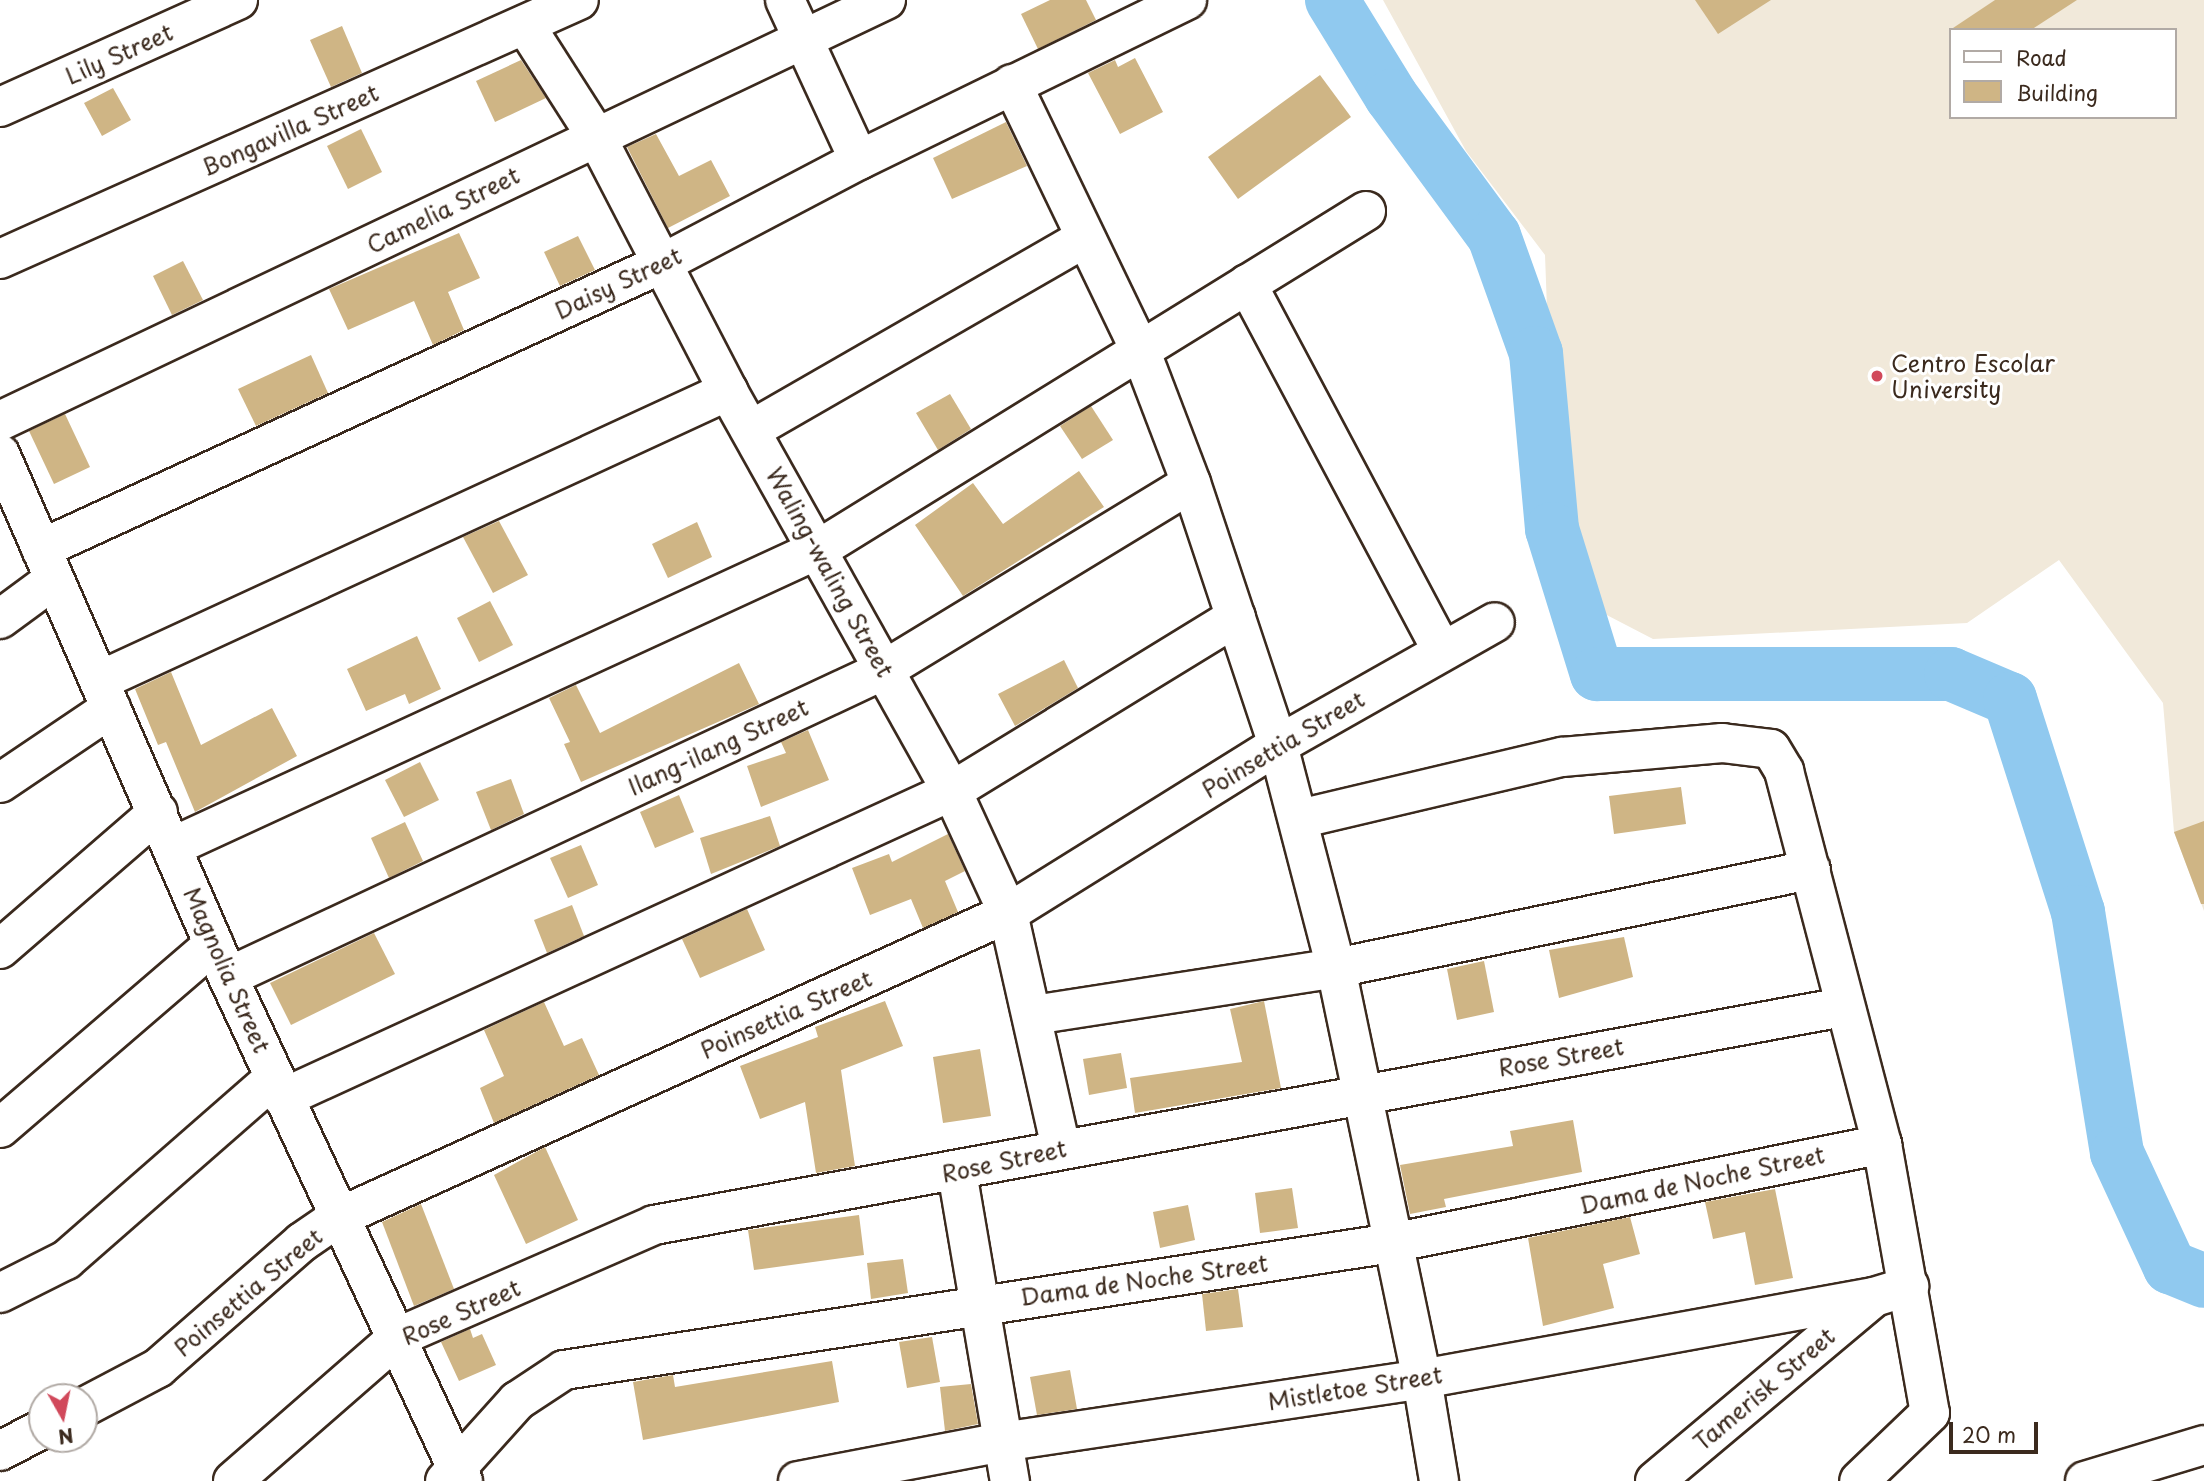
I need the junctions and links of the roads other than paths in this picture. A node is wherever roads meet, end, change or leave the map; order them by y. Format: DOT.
graph roads {
  1 [pos="238,0"];
  2 [pos="579,0"];
  3 [pos="785,0"];
  4 [pos="886,0"];
  5 [pos="1187,0"];
  6 [pos="525,25"];
  7 [pos="802,37"];
  8 [pos="1012,84"];
  9 [pos="0,107"];
  10 [pos="596,136"];
  11 [pos="859,160"];
  12 [pos="1366,211"];
  13 [pos="1085,238"];
  14 [pos="0,259"];
  15 [pos="661,264"];
  16 [pos="1247,284"];
  17 [pos="1141,352"];
  18 [pos="729,391"];
  19 [pos="0,421"];
  20 [pos="751,430"];
  21 [pos="1,458"];
  22 [pos="1191,484"];
  23 [pos="819,550"];
  24 [pos="47,564"];
  25 [pos="1236,617"];
  26 [pos="0,619"];
  27 [pos="1494,622"];
  28 [pos="1442,650"];
  29 [pos="884,670"];
  30 [pos="105,695"];
  31 [pos="1278,745"];
  32 [pos="0,783"];
  33 [pos="952,791"];
  34 [pos="158,812"];
  35 [pos="1299,819"];
  36 [pos="174,846"];
  37 [pos="1811,870"];
  38 [pos="1008,913"];
  39 [pos="0,949"];
  40 [pos="221,960"];
  41 [pos="1336,968"];
  42 [pos="1843,1007"];
  43 [pos="1033,1014"];
  44 [pos="279,1088"];
  45 [pos="1359,1093"];
  46 [pos="0,1128"];
  47 [pos="1882,1144"];
  48 [pos="1061,1148"];
  49 [pos="957,1172"];
  50 [pos="337,1218"];
  51 [pos="1392,1243"];
  52 [pos="1892,1291"];
  53 [pos="0,1293"];
  54 [pos="978,1305"];
  55 [pos="398,1337"];
  56 [pos="1422,1379"];
  57 [pos="98,1400"];
  58 [pos="28,1436"];
  59 [pos="1002,1442"];
  60 [pos="2204,1445"];
  61 [pos="0,1451"];
  62 [pos="455,1477"];
  63 [pos="233,1481"];
  64 [pos="798,1481"];
  65 [pos="1010,1481"];
  66 [pos="1439,1481"];
  67 [pos="1655,1481"];
  68 [pos="1859,1481"];
  69 [pos="2085,1481"];
  1 -- 9 [label="street, Lily Street"];
  2 -- 6 [label="street, Bongavilla Street"];
  3 -- 7 [label="street"];
  4 -- 7 [label="street, Camelia Street"];
  5 -- 8 [label="street, Daisy Street"];
  6 -- 10 [label="street, Waling-waling Street"];
  6 -- 14 [label="street, Bongavilla Street"];
  7 -- 10 [label="street, Camelia Street"];
  7 -- 11 [label="street"];
  8 -- 11 [label="street, Daisy Street"];
  8 -- 13 [label="street"];
  10 -- 15 [label="street, Waling-waling Street"];
  10 -- 19 [label="street, Camelia Street"];
  11 -- 15 [label="street, Daisy Street"];
  12 -- 16 [label="street"];
  13 -- 17 [label="street"];
  13 -- 20 [label="street"];
  15 -- 18 [label="street, Waling-waling Street"];
  15 -- 24 [label="street, Daisy Street"];
  16 -- 17 [label="street"];
  16 -- 28 [label="street"];
  17 -- 22 [label="street"];
  17 -- 23 [label="street"];
  18 -- 20 [label="street, Waling-waling Street"];
  18 -- 30 [label="street"];
  20 -- 23 [label="street, Waling-waling Street"];
  21 -- 24 [label="street, Magnolia Street"];
  22 -- 25 [label="street"];
  22 -- 29 [label="street, Ilang-ilang Street"];
  23 -- 29 [label="street, Waling-waling Street"];
  23 -- 36 [label="street"];
  24 -- 26 [label="street, Daisy Street"];
  24 -- 30 [label="street, Magnolia Street"];
  25 -- 31 [label="street"];
  25 -- 33 [label="street"];
  27 -- 28 [label="street, Poinsettia Street"];
  28 -- 31 [label="street, Poinsettia Street"];
  29 -- 33 [label="street, Waling-waling Street"];
  29 -- 40 [label="street, Ilang-ilang Street"];
  30 -- 32 [label="street"];
  30 -- 34 [label="street, Magnolia Street"];
  31 -- 35 [label="street"];
  31 -- 38 [label="street, Poinsettia Street"];
  33 -- 38 [label="street, Waling-waling Street"];
  33 -- 44 [label="street"];
  34 -- 36 [label="street, Magnolia Street"];
  34 -- 39 [label="street"];
  35 -- 37 [label="street"];
  35 -- 41 [label="street"];
  36 -- 40 [label="street, Magnolia Street"];
  37 -- 41 [label="street"];
  37 -- 42 [label="street"];
  38 -- 43 [label="street, Waling-waling Street"];
  38 -- 50 [label="street, Poinsettia Street"];
  40 -- 44 [label="street, Magnolia Street"];
  40 -- 46 [label="street, Ilang-ilang Street"];
  41 -- 43 [label="street"];
  41 -- 45 [label="street"];
  42 -- 45 [label="street, Rose Street"];
  42 -- 47 [label="street"];
  43 -- 48 [label="street, Waling-waling Street"];
  44 -- 50 [label="street, Magnolia Street"];
  44 -- 53 [label="street"];
  45 -- 48 [label="street, Rose Street"];
  45 -- 51 [label="street"];
  47 -- 51 [label="street, Dama de Noche Street"];
  47 -- 52 [label="street"];
  48 -- 49 [label="street, Rose Street"];
  49 -- 54 [label="street"];
  49 -- 55 [label="street, Rose Street"];
  50 -- 55 [label="street, Magnolia Street"];
  50 -- 57 [label="street, Poinsettia Street"];
  51 -- 54 [label="street, Dama de Noche Street"];
  51 -- 56 [label="street"];
  52 -- 56 [label="street, Mistletoe Street"];
  52 -- 67 [label="street, Tamerisk Street"];
  52 -- 68 [label="street"];
  54 -- 59 [label="street"];
  54 -- 62 [label="street, Dama de Noche Street"];
  55 -- 62 [label="street, Magnolia Street"];
  55 -- 63 [label="street, Rose Street"];
  56 -- 59 [label="street, Mistletoe Street"];
  56 -- 66 [label="street"];
  58 -- 61 [label="street"];
  59 -- 64 [label="street, Mistletoe Street"];
  59 -- 65 [label="street"];
  60 -- 69 [label="street"];
}
